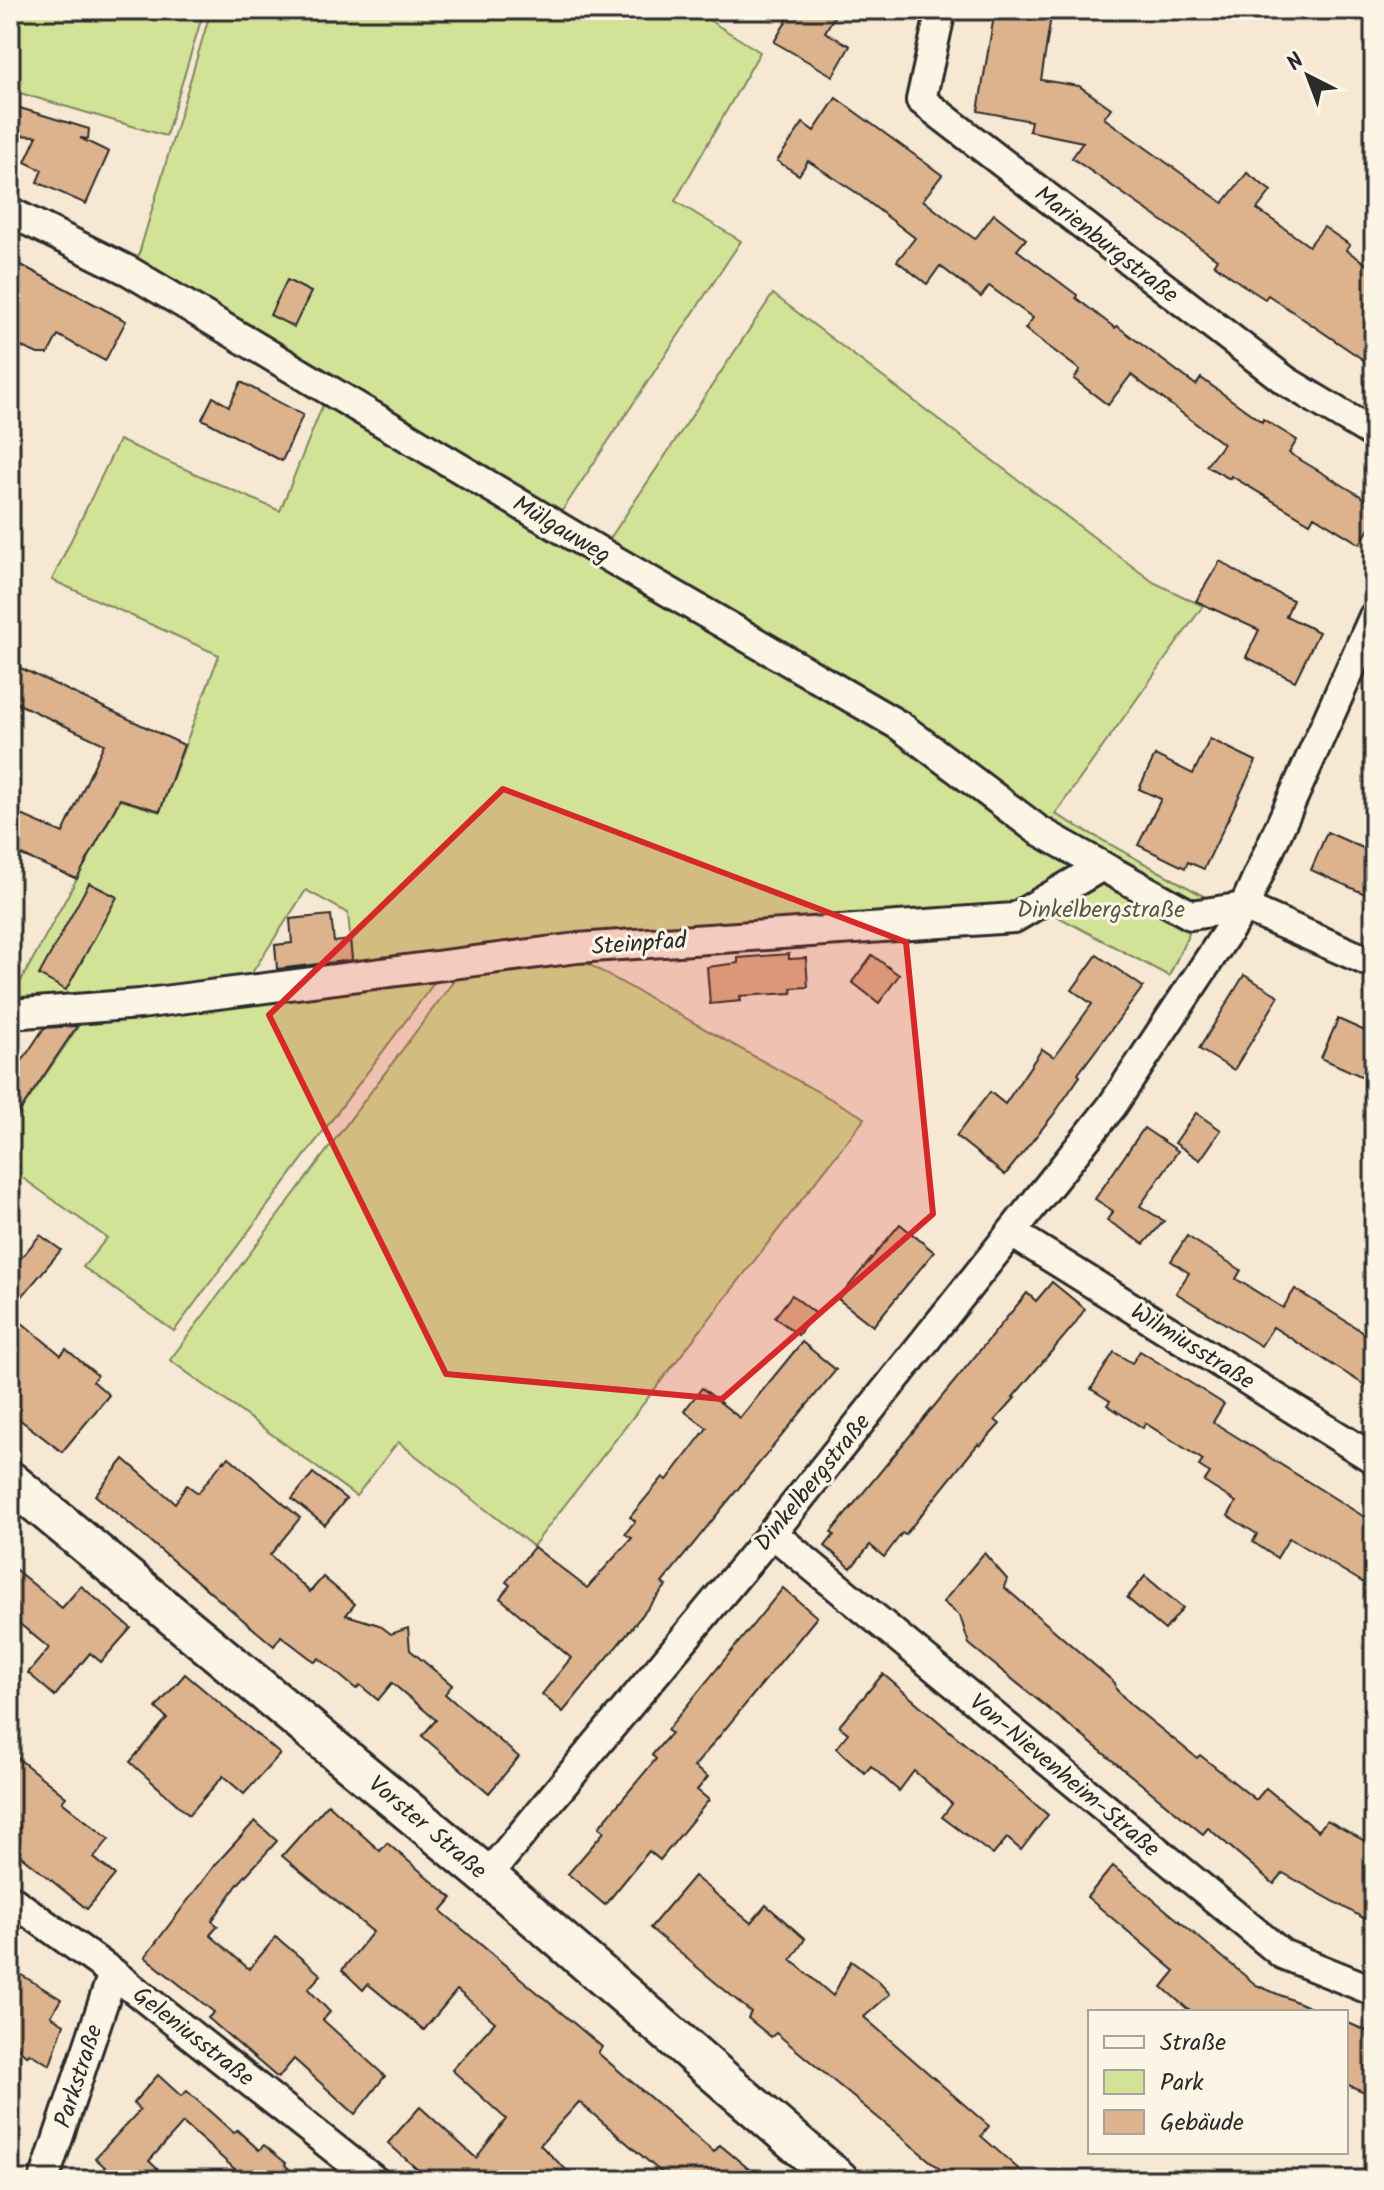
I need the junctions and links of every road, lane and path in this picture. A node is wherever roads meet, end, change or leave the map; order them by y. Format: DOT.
graph roads {
  1 [pos="941,10"];
  2 [pos="10,212"];
  3 [pos="1374,434"];
  4 [pos="1374,616"];
  5 [pos="1102,866"];
  6 [pos="1244,907"];
  7 [pos="1374,964"];
  8 [pos="10,1014"];
  9 [pos="1012,1233"];
  10 [pos="1374,1459"];
  11 [pos="10,1481"];
  12 [pos="772,1533"];
  13 [pos="487,1876"];
  14 [pos="10,1899"];
  15 [pos="113,1973"];
  16 [pos="1374,1991"];
  17 [pos="44,2180"];
  18 [pos="374,2180"];
  19 [pos="839,2180"];
  1 -- 3 [label="street, Marienburgstraße"];
  2 -- 5 [label="street, Mülgauweg"];
  4 -- 6 [label="street, Dinkelbergstraße"];
  5 -- 6 [label="street"];
  5 -- 8 [label="street, Steinpfad"];
  6 -- 7 [label="street"];
  6 -- 9 [label="street, Dinkelbergstraße"];
  9 -- 10 [label="street, Wilmiusstraße"];
  9 -- 12 [label="street, Dinkelbergstraße"];
  11 -- 13 [label="main road, Vorster Straße"];
  12 -- 13 [label="street, Dinkelbergstraße"];
  12 -- 16 [label="street, Von-Nievenheim-Straße"];
  13 -- 19 [label="main road, Vorster Straße"];
  14 -- 15 [label="street, Geleniusstraße"];
  15 -- 17 [label="street, Parkstraße"];
  15 -- 18 [label="street, Geleniusstraße"];
}
